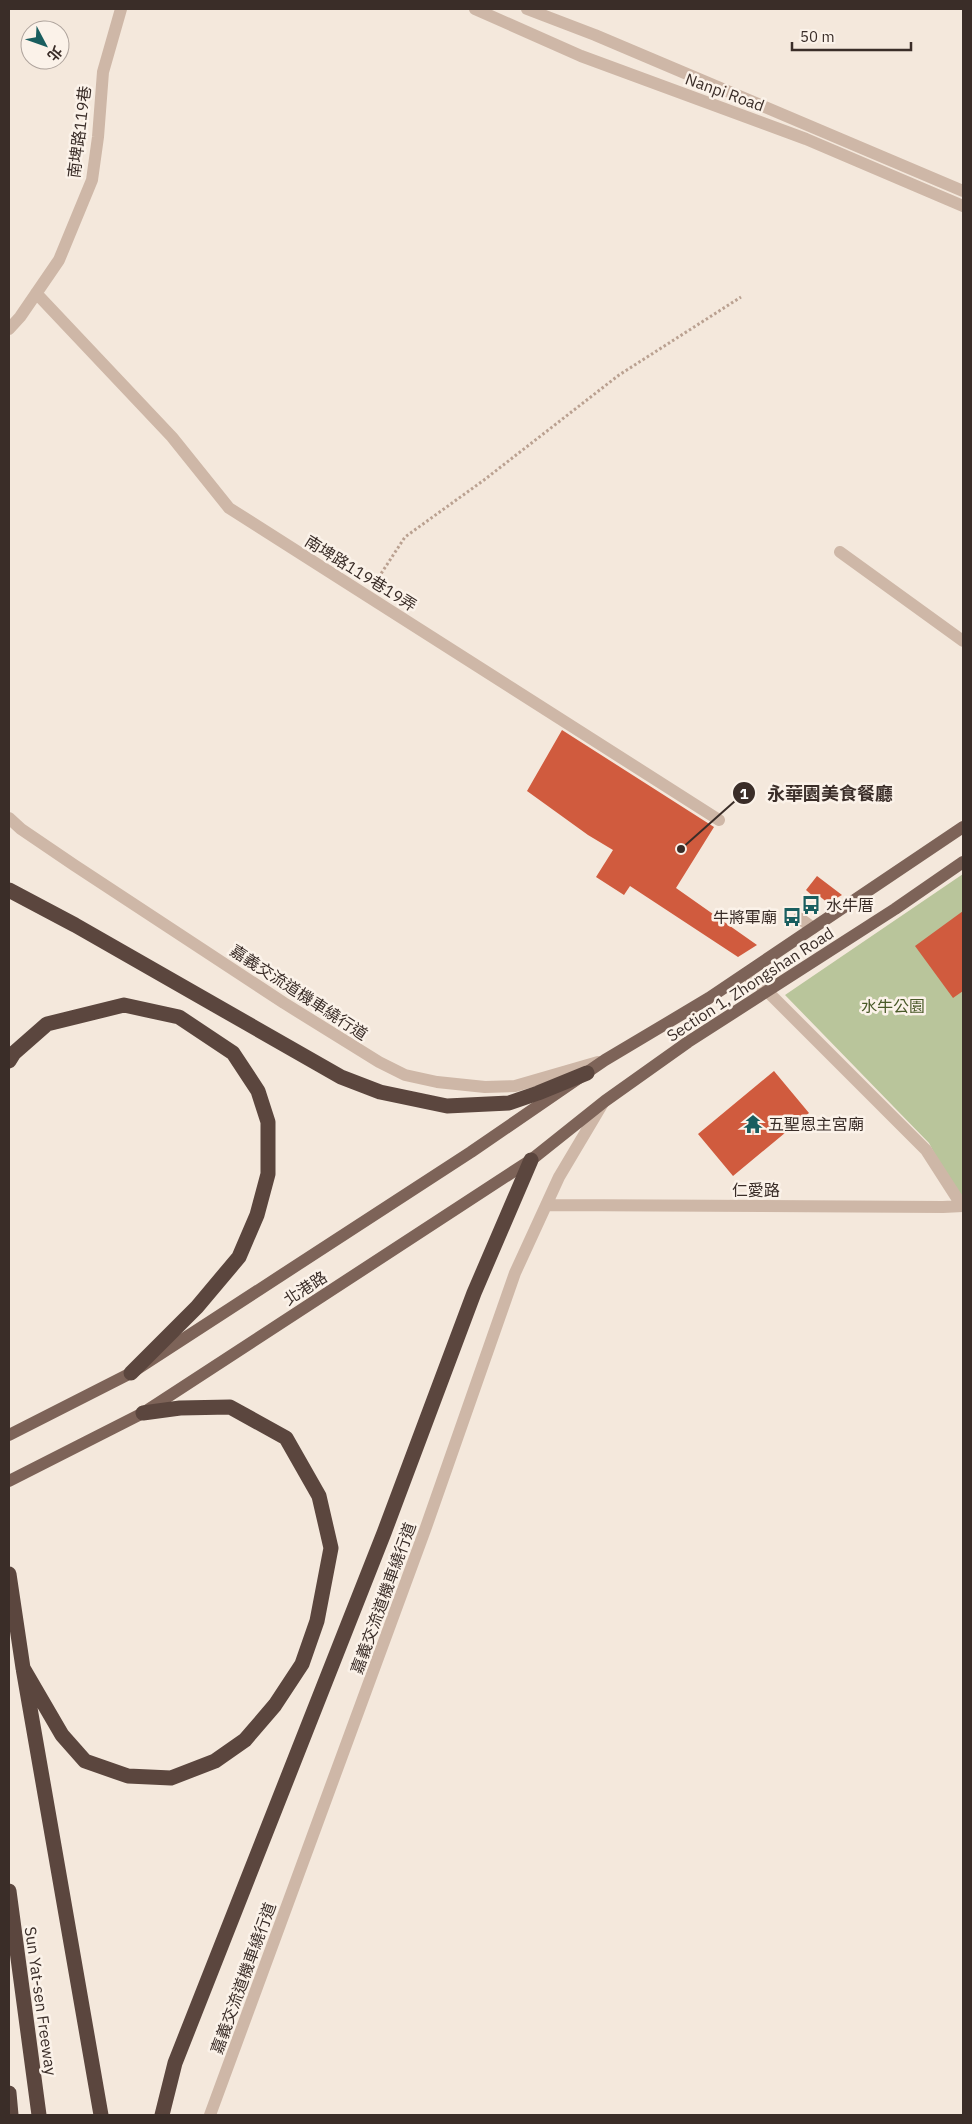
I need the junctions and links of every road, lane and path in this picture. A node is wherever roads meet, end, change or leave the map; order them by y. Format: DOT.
graph roads {
  1 [pos="121,9"];
  2 [pos="475,9"];
  3 [pos="527,9"];
  4 [pos="963,191"];
  5 [pos="963,206"];
  6 [pos="36,293"];
  7 [pos="741,297"];
  8 [pos="9,329"];
  9 [pos="840,552"];
  10 [pos="367,596"];
  11 [pos="963,641"];
  12 [pos="9,818"];
  13 [pos="719,820"];
  14 [pos="963,827"];
  15 [pos="963,862"];
  16 [pos="9,890"];
  17 [pos="799,918"];
  18 [pos="814,928"];
  19 [pos="745,974"];
  20 [pos="767,992"];
  21 [pos="9,1060"];
  22 [pos="605,1060"];
  23 [pos="587,1072"];
  24 [pos="605,1101"];
  25 [pos="531,1160"];
  26 [pos="548,1205"];
  27 [pos="963,1206"];
  28 [pos="131,1373"];
  29 [pos="144,1413"];
  30 [pos="9,1435"];
  31 [pos="9,1480"];
  32 [pos="9,1574"];
  33 [pos="23,1668"];
  34 [pos="9,1891"];
  35 [pos="9,2093"];
  36 [pos="11,2115"];
  37 [pos="39,2115"];
  38 [pos="101,2115"];
  39 [pos="162,2115"];
  40 [pos="210,2115"];
  1 -- 6 [label="street, 南埤路119巷"];
  2 -- 5 [label="street, Nanpi Road"];
  3 -- 4 [label="street, Nanpi Road"];
  6 -- 8 [label="street, 南埤路119巷"];
  6 -- 10 [label="street, 南埤路119巷19弄"];
  7 -- 10 [label="path"];
  9 -- 11 [label="street"];
  10 -- 13 [label="street, 南埤路119巷19弄"];
  12 -- 22 [label="street, 嘉義交流道機車繞行道"];
  14 -- 18 [label="main road, Section 1, Zhongshan Road"];
  15 -- 20 [label="main road, Section 1, Zhongshan Road"];
  16 -- 23 [label="highway"];
  17 -- 18 [label="street"];
  18 -- 19 [label="main road, Section 1, Zhongshan Road"];
  19 -- 20 [label="street"];
  19 -- 22 [label="main road, Section 1, Zhongshan Road"];
  20 -- 24 [label="main road, Section 1, Zhongshan Road"];
  20 -- 27 [label="street"];
  21 -- 28 [label="highway"];
  22 -- 23 [label="main road, 北港路"];
  23 -- 28 [label="main road, 北港路"];
  24 -- 25 [label="main road, 北港路"];
  24 -- 26 [label="street, 嘉義交流道機車繞行道"];
  25 -- 29 [label="main road, 北港路"];
  25 -- 39 [label="highway"];
  26 -- 27 [label="street, 仁愛路"];
  26 -- 40 [label="street, 嘉義交流道機車繞行道"];
  28 -- 30 [label="main road, 北港路"];
  29 -- 31 [label="main road, 北港路"];
  29 -- 33 [label="highway"];
  32 -- 33 [label="highway"];
  33 -- 38 [label="highway"];
  34 -- 37 [label="highway, Sun Yat-sen Freeway"];
  35 -- 36 [label="highway"];
}
